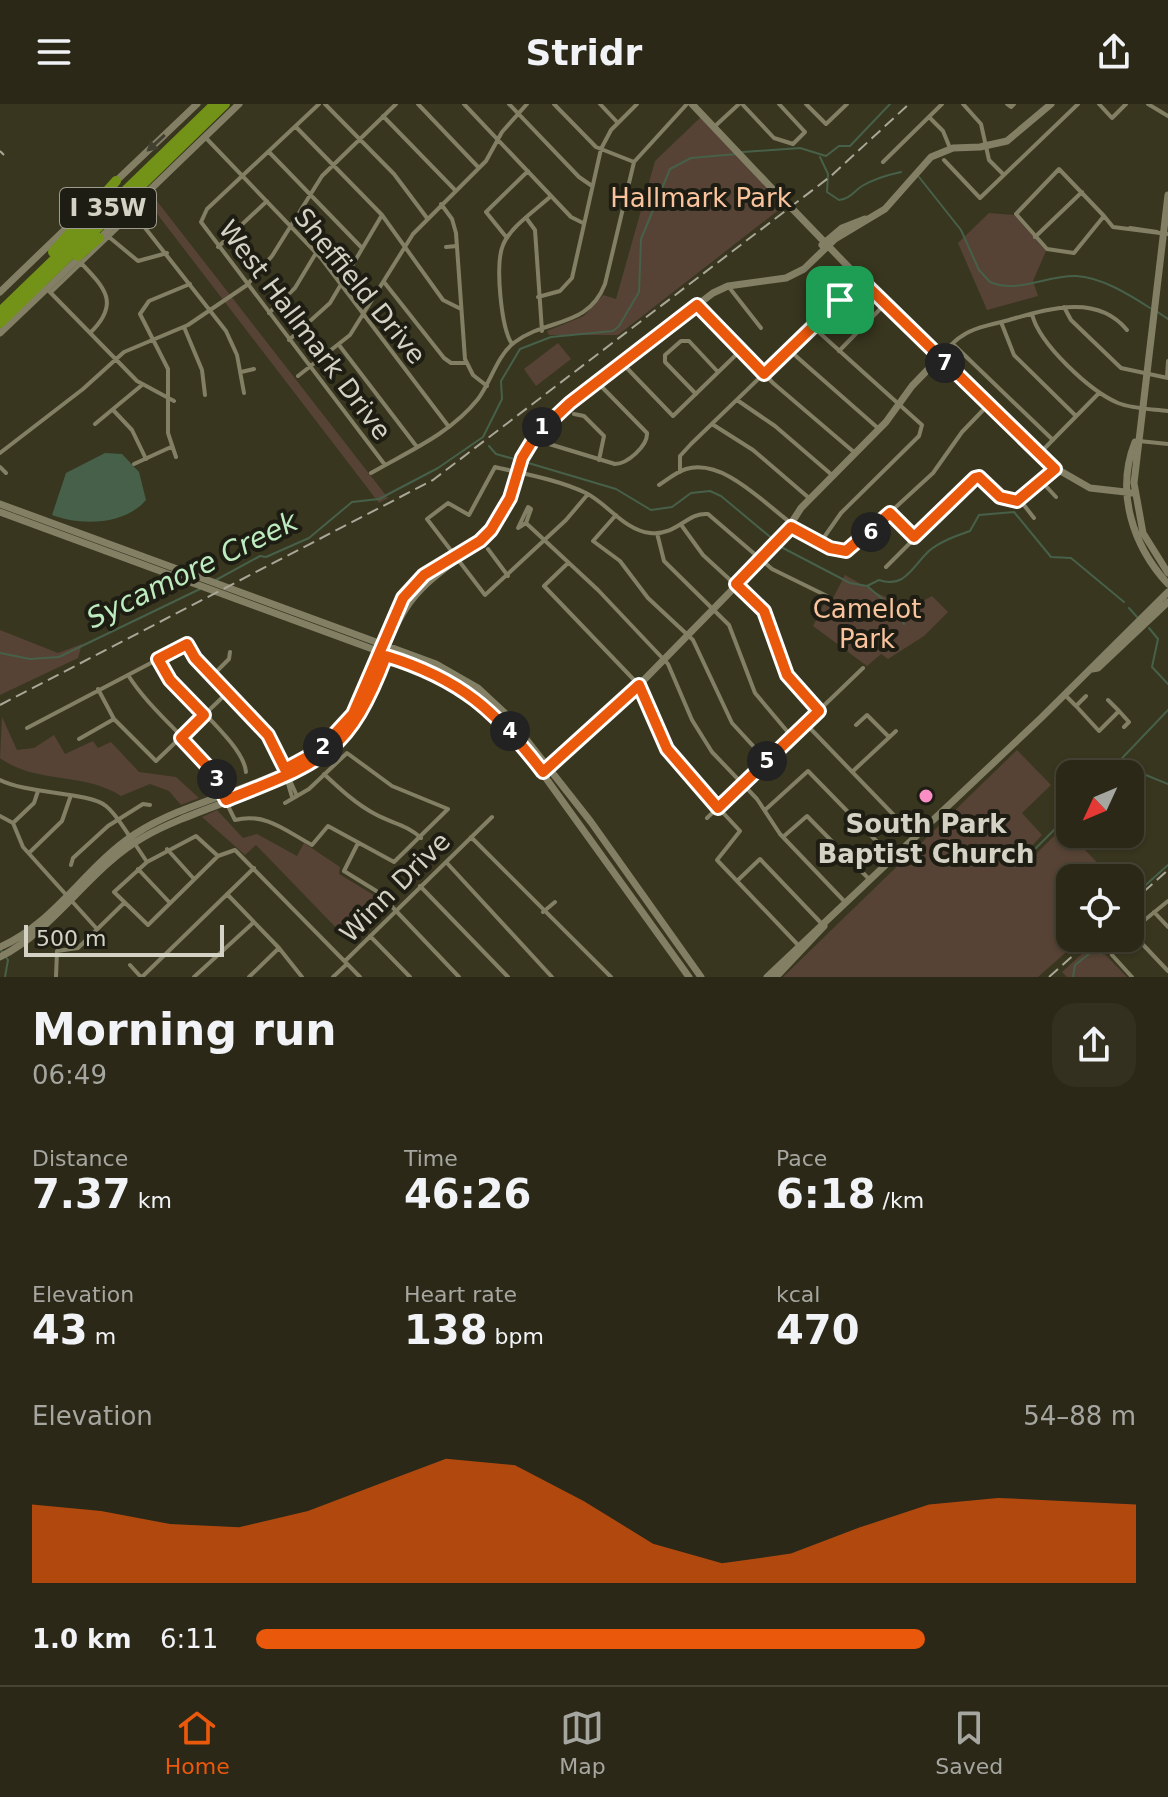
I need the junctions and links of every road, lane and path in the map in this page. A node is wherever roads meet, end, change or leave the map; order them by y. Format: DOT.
graph roads {
  1 [pos="197,104"];
  2 [pos="215,104"];
  3 [pos="225,104"];
  4 [pos="239,104"];
  5 [pos="322,104"];
  6 [pos="396,104"];
  7 [pos="418,104"];
  8 [pos="464,104"];
  9 [pos="509,104"];
  10 [pos="527,104"];
  11 [pos="554,104"];
  12 [pos="600,104"];
  13 [pos="637,104"];
  14 [pos="689,104"];
  15 [pos="741,104"];
  16 [pos="779,104"];
  17 [pos="806,104"];
  18 [pos="847,104"];
  19 [pos="942,104"];
  20 [pos="963,104"];
  21 [pos="1051,104"];
  22 [pos="1078,104"];
  23 [pos="1099,104"];
  24 [pos="1126,104"];
  25 [pos="1148,104"];
  26 [pos="517,113"];
  27 [pos="383,116"];
  28 [pos="1168,116"];
  29 [pos="929,117"];
  30 [pos="617,122"];
  31 [pos="296,127"];
  32 [pos="714,127"];
  33 [pos="204,137"];
  34 [pos="359,139"];
  35 [pos="498,140"];
  36 [pos="986,147"];
  37 [pos="601,149"];
  38 [pos="950,149"];
  39 [pos="269,152"];
  40 [pos="944,160"];
  41 [pos="634,162"];
  42 [pos="883,162"];
  43 [pos="332,164"];
  44 [pos="479,168"];
  45 [pos="528,171"];
  46 [pos="1004,175"];
  47 [pos="243,177"];
  48 [pos="116,181"];
  49 [pos="592,186"];
  50 [pos="455,190"];
  51 [pos="1082,192"];
  52 [pos="310,193"];
  53 [pos="551,196"];
  54 [pos="1168,199"];
  55 [pos="147,200"];
  56 [pos="267,201"];
  57 [pos="441,204"];
  58 [pos="132,210"];
  59 [pos="382,215"];
  60 [pos="1105,217"];
  61 [pos="427,218"];
  62 [pos="527,219"];
  63 [pos="583,223"];
  64 [pos="290,225"];
  65 [pos="1166,234"];
  66 [pos="104,237"];
  67 [pos="1035,237"];
  68 [pos="507,238"];
  69 [pos="827,244"];
  70 [pos="457,246"];
  71 [pos="218,247"];
  72 [pos="446,247"];
  73 [pos="362,248"];
  74 [pos="403,248"];
  75 [pos="316,252"];
  76 [pos="167,253"];
  77 [pos="81,263"];
  78 [pos="861,280"];
  79 [pos="384,282"];
  80 [pos="190,284"];
  81 [pos="247,285"];
  82 [pos="341,285"];
  83 [pos="728,286"];
  84 [pos="49,290"];
  85 [pos="0,292"];
  86 [pos="538,297"];
  87 [pos="885,304"];
  88 [pos="697,305"];
  89 [pos="1064,307"];
  90 [pos="461,309"];
  91 [pos="0,311"];
  92 [pos="212,311"];
  93 [pos="269,313"];
  94 [pos="1032,314"];
  95 [pos="364,316"];
  96 [pos="1001,322"];
  97 [pos="184,327"];
  98 [pos="813,327"];
  99 [pos="0,328"];
  100 [pos="761,328"];
  101 [pos="1127,330"];
  102 [pos="542,331"];
  103 [pos="90,333"];
  104 [pos="151,338"];
  105 [pos="289,340"];
  106 [pos="512,344"];
  107 [pos="953,344"];
  108 [pos="339,345"];
  109 [pos="741,350"];
  110 [pos="789,350"];
  111 [pos="839,351"];
  112 [pos="939,358"];
  113 [pos="116,360"];
  114 [pos="1168,361"];
  115 [pos="467,363"];
  116 [pos="622,363"];
  117 [pos="309,367"];
  118 [pos="254,369"];
  119 [pos="241,372"];
  120 [pos="718,372"];
  121 [pos="764,374"];
  122 [pos="1145,375"];
  123 [pos="298,376"];
  124 [pos="1167,378"];
  125 [pos="597,382"];
  126 [pos="142,385"];
  127 [pos="487,386"];
  128 [pos="244,393"];
  129 [pos="1099,393"];
  130 [pos="696,394"];
  131 [pos="205,395"];
  132 [pos="737,400"];
  133 [pos="172,401"];
  134 [pos="900,403"];
  135 [pos="988,405"];
  136 [pos="1141,408"];
  137 [pos="114,411"];
  138 [pos="1168,411"];
  139 [pos="574,414"];
  140 [pos="1076,416"];
  141 [pos="95,424"];
  142 [pos="712,424"];
  143 [pos="449,427"];
  144 [pos="879,429"];
  145 [pos="533,439"];
  146 [pos="1053,440"];
  147 [pos="1137,441"];
  148 [pos="1168,444"];
  149 [pos="172,447"];
  150 [pos="417,447"];
  151 [pos="0,453"];
  152 [pos="855,453"];
  153 [pos="1039,454"];
  154 [pos="176,457"];
  155 [pos="146,459"];
  156 [pos="599,460"];
  157 [pos="134,464"];
  158 [pos="385,465"];
  159 [pos="0,467"];
  160 [pos="1055,469"];
  161 [pos="680,472"];
  162 [pos="6,473"];
  163 [pos="371,473"];
  164 [pos="518,473"];
  165 [pos="832,475"];
  166 [pos="1042,482"];
  167 [pos="659,485"];
  168 [pos="1131,491"];
  169 [pos="588,494"];
  170 [pos="1056,497"];
  171 [pos="809,498"];
  172 [pos="1020,500"];
  173 [pos="0,504"];
  174 [pos="0,512"];
  175 [pos="890,513"];
  176 [pos="616,515"];
  177 [pos="1034,518"];
  178 [pos="526,523"];
  179 [pos="682,526"];
  180 [pos="791,527"];
  181 [pos="1142,531"];
  182 [pos="657,533"];
  183 [pos="914,537"];
  184 [pos="545,540"];
  185 [pos="1138,540"];
  186 [pos="820,543"];
  187 [pos="488,549"];
  188 [pos="1151,549"];
  189 [pos="453,557"];
  190 [pos="761,560"];
  191 [pos="568,563"];
  192 [pos="886,567"];
  193 [pos="1166,574"];
  194 [pos="508,576"];
  195 [pos="736,584"];
  196 [pos="1168,584"];
  197 [pos="1168,592"];
  198 [pos="827,596"];
  199 [pos="1164,601"];
  200 [pos="714,610"];
  201 [pos="325,628"];
  202 [pos="390,634"];
  203 [pos="689,636"];
  204 [pos="367,644"];
  205 [pos="383,650"];
  206 [pos="230,652"];
  207 [pos="402,652"];
  208 [pos="158,659"];
  209 [pos="664,660"];
  210 [pos="374,666"];
  211 [pos="863,668"];
  212 [pos="128,675"];
  213 [pos="212,676"];
  214 [pos="639,685"];
  215 [pos="98,689"];
  216 [pos="228,692"];
  217 [pos="1065,695"];
  218 [pos="1086,696"];
  219 [pos="1108,700"];
  220 [pos="1076,706"];
  221 [pos="819,711"];
  222 [pos="1119,711"];
  223 [pos="204,715"];
  224 [pos="114,719"];
  225 [pos="351,723"];
  226 [pos="805,724"];
  227 [pos="856,725"];
  228 [pos="1124,727"];
  229 [pos="27,728"];
  230 [pos="896,731"];
  231 [pos="792,737"];
  232 [pos="889,737"];
  233 [pos="181,738"];
  234 [pos="79,739"];
  235 [pos="767,761"];
  236 [pos="546,770"];
  237 [pos="246,772"];
  238 [pos="286,772"];
  239 [pos="852,772"];
  240 [pos="324,774"];
  241 [pos="0,780"];
  242 [pos="743,784"];
  243 [pos="38,791"];
  244 [pos="225,797"];
  245 [pos="295,797"];
  246 [pos="70,798"];
  247 [pos="285,803"];
  248 [pos="150,805"];
  249 [pos="718,808"];
  250 [pos="765,810"];
  251 [pos="0,816"];
  252 [pos="492,817"];
  253 [pos="707,818"];
  254 [pos="117,819"];
  255 [pos="13,823"];
  256 [pos="471,837"];
  257 [pos="783,837"];
  258 [pos="916,837"];
  259 [pos="421,838"];
  260 [pos="132,840"];
  261 [pos="358,842"];
  262 [pos="167,849"];
  263 [pos="29,853"];
  264 [pos="218,856"];
  265 [pos="893,859"];
  266 [pos="147,862"];
  267 [pos="446,862"];
  268 [pos="71,865"];
  269 [pos="254,868"];
  270 [pos="138,869"];
  271 [pos="194,879"];
  272 [pos="737,881"];
  273 [pos="871,881"];
  274 [pos="420,886"];
  275 [pos="227,894"];
  276 [pos="68,898"];
  277 [pos="1168,901"];
  278 [pos="555,902"];
  279 [pos="124,903"];
  280 [pos="170,903"];
  281 [pos="847,904"];
  282 [pos="395,910"];
  283 [pos="543,912"];
  284 [pos="1154,912"];
  285 [pos="1144,920"];
  286 [pos="254,922"];
  287 [pos="824,926"];
  288 [pos="1168,927"];
  289 [pos="97,929"];
  290 [pos="370,936"];
  291 [pos="799,946"];
  292 [pos="1144,946"];
  293 [pos="6,948"];
  294 [pos="279,948"];
  295 [pos="1111,952"];
  296 [pos="0,957"];
  297 [pos="796,957"];
  298 [pos="346,963"];
  299 [pos="130,965"];
  300 [pos="685,965"];
  301 [pos="1168,971"];
  302 [pos="252,976"];
  303 [pos="56,977"];
  304 [pos="142,977"];
  305 [pos="194,977"];
  306 [pos="302,977"];
  307 [pos="333,977"];
  308 [pos="360,977"];
  309 [pos="410,977"];
  310 [pos="459,977"];
  311 [pos="508,977"];
  312 [pos="552,977"];
  313 [pos="611,977"];
  314 [pos="689,977"];
  315 [pos="701,977"];
  316 [pos="767,977"];
  317 [pos="776,977"];
  318 [pos="1132,977"];
  1 -- 48 [label="main road, one-way"];
  2 -- 91 [label="highway, I 35W"];
  3 -- 99 [label="highway, I 35W"];
  4 -- 33 [label="main road"];
  5 -- 31 [label="street"];
  5 -- 34 [label="street"];
  6 -- 27 [label="street"];
  7 -- 44 [label="street"];
  8 -- 35 [label="street"];
  9 -- 26 [label="street"];
  10 -- 26 [label="street"];
  11 -- 37 [label="street"];
  12 -- 30 [label="street"];
  13 -- 30 [label="street"];
  14 -- 32 [label="main road"];
  14 -- 41 [label="street"];
  15 -- 16 [label="street"];
  15 -- 32 [label="street"];
  17 -- 18 [label="street"];
  19 -- 29 [label="street"];
  20 -- 36 [label="street"];
  21 -- 36 [label="main road"];
  22 -- 46 [label="street"];
  23 -- 24 [label="street"];
  25 -- 28 [label="street"];
  26 -- 35 [label="street"];
  26 -- 49 [label="street"];
  27 -- 34 [label="street"];
  27 -- 50 [label="street"];
  29 -- 38 [label="street"];
  29 -- 42 [label="street"];
  30 -- 37 [label="street"];
  31 -- 39 [label="street"];
  31 -- 43 [label="street"];
  32 -- 69 [label="main road"];
  33 -- 47 [label="street, Sheffield Drive"];
  33 -- 58 [label="main road"];
  34 -- 43 [label="street"];
  34 -- 61 [label="street"];
  35 -- 44 [label="street"];
  35 -- 45 [label="street"];
  36 -- 38 [label="main road"];
  36 -- 46 [label="street"];
  37 -- 41 [label="street"];
  37 -- 49 [label="street"];
  38 -- 69 [label="main road"];
  39 -- 47 [label="street"];
  39 -- 52 [label="street"];
  40 -- 46 [label="street"];
  41 -- 102 [label="street"];
  43 -- 52 [label="street"];
  43 -- 59 [label="street"];
  44 -- 50 [label="street"];
  45 -- 53 [label="street"];
  45 -- 68 [label="street"];
  47 -- 56 [label="street, Sheffield Drive"];
  47 -- 71 [label="street, West Hallmark Drive"];
  48 -- 85 [label="main road"];
  48 -- 91 [label="highway"];
  49 -- 63 [label="street"];
  50 -- 57 [label="street"];
  51 -- 60 [label="street"];
  51 -- 67 [label="street"];
  51 -- 67 [label="street"];
  52 -- 64 [label="street"];
  52 -- 73 [label="street"];
  53 -- 62 [label="street"];
  53 -- 63 [label="street"];
  54 -- 65 [label="main road"];
  55 -- 58 [label="street"];
  56 -- 64 [label="street, Sheffield Drive"];
  56 -- 71 [label="street"];
  57 -- 61 [label="street"];
  57 -- 70 [label="street"];
  58 -- 66 [label="main road"];
  58 -- 76 [label="street"];
  59 -- 73 [label="street"];
  59 -- 74 [label="street"];
  60 -- 65 [label="street"];
  60 -- 67 [label="street"];
  61 -- 74 [label="street"];
  62 -- 68 [label="street"];
  62 -- 86 [label="street"];
  63 -- 86 [label="street"];
  64 -- 75 [label="street, Sheffield Drive"];
  64 -- 81 [label="street"];
  65 -- 122 [label="main road"];
  66 -- 76 [label="street"];
  66 -- 77 [label="street"];
  66 -- 84 [label="main road"];
  66 -- 99 [label="highway"];
  68 -- 106 [label="street"];
  69 -- 78 [label="main road"];
  69 -- 83 [label="main road"];
  70 -- 72 [label="street"];
  70 -- 90 [label="street"];
  71 -- 81 [label="street, West Hallmark Drive"];
  73 -- 82 [label="street"];
  74 -- 79 [label="street"];
  74 -- 90 [label="street"];
  75 -- 82 [label="street, Sheffield Drive"];
  75 -- 93 [label="street"];
  76 -- 80 [label="street"];
  77 -- 84 [label="street"];
  77 -- 103 [label="street"];
  78 -- 87 [label="main road"];
  78 -- 98 [label="street"];
  79 -- 95 [label="street"];
  79 -- 115 [label="street"];
  80 -- 92 [label="street"];
  80 -- 104 [label="street"];
  81 -- 92 [label="street"];
  81 -- 93 [label="street, West Hallmark Drive"];
  82 -- 95 [label="street, Sheffield Drive"];
  82 -- 105 [label="street"];
  83 -- 88 [label="main road"];
  83 -- 100 [label="street"];
  84 -- 99 [label="main road"];
  84 -- 103 [label="street"];
  86 -- 102 [label="street"];
  87 -- 111 [label="street"];
  87 -- 112 [label="main road"];
  88 -- 109 [label="street"];
  88 -- 116 [label="main road"];
  89 -- 94 [label="street"];
  89 -- 101 [label="street"];
  89 -- 122 [label="street"];
  90 -- 115 [label="street"];
  92 -- 97 [label="street"];
  92 -- 119 [label="street"];
  93 -- 105 [label="street, West Hallmark Drive"];
  94 -- 96 [label="street"];
  94 -- 129 [label="street"];
  95 -- 108 [label="street"];
  95 -- 143 [label="street, Sheffield Drive"];
  96 -- 107 [label="street"];
  96 -- 140 [label="street"];
  97 -- 104 [label="street"];
  97 -- 131 [label="street"];
  98 -- 110 [label="street"];
  98 -- 111 [label="street"];
  102 -- 106 [label="street"];
  103 -- 113 [label="street"];
  104 -- 113 [label="street"];
  104 -- 133 [label="street"];
  105 -- 117 [label="street, West Hallmark Drive"];
  106 -- 127 [label="street"];
  107 -- 112 [label="street"];
  107 -- 146 [label="street"];
  108 -- 117 [label="street"];
  108 -- 150 [label="street"];
  109 -- 120 [label="street"];
  109 -- 121 [label="street"];
  110 -- 121 [label="street"];
  110 -- 144 [label="street"];
  111 -- 134 [label="street"];
  112 -- 134 [label="main road"];
  112 -- 135 [label="main road"];
  113 -- 126 [label="street"];
  113 -- 151 [label="street"];
  114 -- 124 [label="street"];
  115 -- 127 [label="street"];
  116 -- 125 [label="main road"];
  116 -- 130 [label="street"];
  117 -- 123 [label="street"];
  117 -- 158 [label="street, West Hallmark Drive"];
  118 -- 119 [label="street"];
  119 -- 128 [label="street"];
  120 -- 130 [label="street"];
  120 -- 130 [label="street"];
  121 -- 132 [label="street"];
  121 -- 152 [label="street"];
  122 -- 124 [label="street"];
  122 -- 136 [label="main road"];
  125 -- 145 [label="main road"];
  125 -- 156 [label="street"];
  126 -- 133 [label="street"];
  126 -- 137 [label="street"];
  127 -- 143 [label="street"];
  129 -- 136 [label="street"];
  129 -- 140 [label="street"];
  132 -- 142 [label="street"];
  132 -- 165 [label="street"];
  133 -- 149 [label="street"];
  134 -- 144 [label="main road"];
  134 -- 186 [label="street"];
  135 -- 153 [label="main road"];
  135 -- 175 [label="street"];
  136 -- 138 [label="street"];
  136 -- 147 [label="main road"];
  137 -- 141 [label="street"];
  137 -- 155 [label="street"];
  139 -- 156 [label="street"];
  140 -- 146 [label="street"];
  142 -- 161 [label="street"];
  142 -- 171 [label="street"];
  143 -- 150 [label="street"];
  144 -- 152 [label="main road"];
  145 -- 156 [label="street"];
  145 -- 164 [label="main road"];
  146 -- 153 [label="street"];
  147 -- 148 [label="street"];
  147 -- 168 [label="main road"];
  149 -- 154 [label="street"];
  149 -- 155 [label="street"];
  150 -- 158 [label="street"];
  152 -- 165 [label="main road"];
  153 -- 160 [label="main road"];
  155 -- 157 [label="street"];
  158 -- 163 [label="street"];
  159 -- 162 [label="street"];
  160 -- 166 [label="street"];
  160 -- 168 [label="main road"];
  161 -- 167 [label="street"];
  161 -- 180 [label="street"];
  164 -- 169 [label="street"];
  164 -- 189 [label="main road"];
  164 -- 189 [label="street"];
  165 -- 171 [label="main road"];
  166 -- 170 [label="street"];
  166 -- 172 [label="street"];
  168 -- 181 [label="main road"];
  168 -- 185 [label="main road"];
  169 -- 176 [label="street"];
  169 -- 184 [label="street"];
  171 -- 180 [label="main road"];
  172 -- 177 [label="street"];
  172 -- 183 [label="street"];
  173 -- 201 [label="main road"];
  174 -- 201 [label="main road"];
  175 -- 183 [label="street"];
  175 -- 186 [label="street"];
  176 -- 182 [label="street"];
  176 -- 203 [label="street"];
  178 -- 178 [label="street"];
  178 -- 184 [label="street"];
  179 -- 182 [label="street"];
  179 -- 190 [label="street"];
  179 -- 195 [label="street"];
  180 -- 186 [label="street"];
  180 -- 190 [label="main road"];
  181 -- 185 [label="main road"];
  181 -- 188 [label="main road"];
  182 -- 200 [label="street"];
  183 -- 192 [label="street"];
  184 -- 191 [label="street"];
  184 -- 194 [label="street"];
  185 -- 188 [label="main road"];
  185 -- 193 [label="main road"];
  187 -- 194 [label="street"];
  188 -- 193 [label="main road"];
  189 -- 194 [label="street"];
  189 -- 202 [label="main road"];
  190 -- 195 [label="main road"];
  190 -- 198 [label="street"];
  191 -- 209 [label="street"];
  191 -- 214 [label="street"];
  193 -- 196 [label="main road"];
  193 -- 199 [label="main road"];
  195 -- 200 [label="main road"];
  195 -- 221 [label="street"];
  197 -- 199 [label="main road"];
  199 -- 217 [label="main road"];
  200 -- 203 [label="main road"];
  200 -- 231 [label="street"];
  201 -- 204 [label="main road"];
  202 -- 204 [label="main road"];
  202 -- 205 [label="main road"];
  202 -- 207 [label="main road"];
  203 -- 209 [label="main road"];
  203 -- 235 [label="street"];
  204 -- 205 [label="main road"];
  204 -- 210 [label="main road"];
  205 -- 207 [label="main road"];
  205 -- 210 [label="main road"];
  205 -- 225 [label="main road"];
  205 -- 236 [label="main road"];
  206 -- 213 [label="street"];
  207 -- 236 [label="main road"];
  208 -- 212 [label="street"];
  208 -- 213 [label="street"];
  208 -- 223 [label="street"];
  209 -- 214 [label="main road"];
  209 -- 242 [label="street"];
  210 -- 225 [label="main road"];
  211 -- 221 [label="street"];
  212 -- 215 [label="street"];
  212 -- 233 [label="street"];
  213 -- 216 [label="street"];
  214 -- 236 [label="main road"];
  214 -- 249 [label="street"];
  215 -- 224 [label="street"];
  215 -- 229 [label="street"];
  216 -- 223 [label="street"];
  216 -- 238 [label="street"];
  217 -- 220 [label="street"];
  217 -- 258 [label="main road"];
  218 -- 220 [label="street"];
  219 -- 222 [label="street"];
  220 -- 222 [label="street"];
  221 -- 226 [label="street"];
  222 -- 228 [label="street"];
  223 -- 233 [label="street"];
  223 -- 237 [label="street"];
  224 -- 233 [label="street"];
  224 -- 234 [label="street"];
  225 -- 238 [label="main road"];
  226 -- 231 [label="street"];
  226 -- 239 [label="street"];
  227 -- 232 [label="street"];
  230 -- 232 [label="street"];
  231 -- 235 [label="street"];
  232 -- 239 [label="street"];
  233 -- 244 [label="street"];
  235 -- 242 [label="street"];
  236 -- 300 [label="main road"];
  238 -- 244 [label="main road"];
  238 -- 245 [label="street"];
  239 -- 258 [label="street"];
  240 -- 245 [label="street"];
  240 -- 259 [label="street"];
  240 -- 259 [label="street"];
  241 -- 243 [label="street"];
  242 -- 249 [label="street"];
  242 -- 250 [label="street"];
  243 -- 246 [label="street"];
  243 -- 255 [label="street"];
  244 -- 260 [label="main road"];
  244 -- 261 [label="street"];
  245 -- 247 [label="street"];
  246 -- 254 [label="street"];
  246 -- 263 [label="street"];
  248 -- 254 [label="street"];
  249 -- 253 [label="street"];
  249 -- 272 [label="street"];
  250 -- 257 [label="street"];
  250 -- 265 [label="street"];
  251 -- 255 [label="street"];
  252 -- 256 [label="street, Winn Drive"];
  254 -- 260 [label="street"];
  254 -- 268 [label="street"];
  255 -- 263 [label="street"];
  256 -- 267 [label="street, Winn Drive"];
  256 -- 283 [label="street"];
  257 -- 273 [label="street"];
  257 -- 281 [label="street"];
  258 -- 265 [label="main road"];
  259 -- 261 [label="street"];
  260 -- 266 [label="street"];
  260 -- 276 [label="main road"];
  261 -- 282 [label="street"];
  262 -- 264 [label="street"];
  262 -- 266 [label="street"];
  262 -- 271 [label="street"];
  263 -- 276 [label="street"];
  264 -- 269 [label="street"];
  264 -- 271 [label="street"];
  265 -- 273 [label="main road"];
  266 -- 270 [label="street"];
  267 -- 274 [label="street, Winn Drive"];
  267 -- 312 [label="street"];
  269 -- 275 [label="street"];
  269 -- 298 [label="street"];
  270 -- 279 [label="street"];
  270 -- 280 [label="street"];
  271 -- 280 [label="street"];
  272 -- 287 [label="street"];
  272 -- 291 [label="street"];
  273 -- 281 [label="main road"];
  274 -- 282 [label="street, Winn Drive"];
  274 -- 311 [label="street"];
  275 -- 286 [label="street"];
  275 -- 304 [label="street"];
  276 -- 289 [label="street"];
  276 -- 293 [label="main road"];
  277 -- 284 [label="street"];
  278 -- 283 [label="street"];
  279 -- 280 [label="street"];
  279 -- 289 [label="street"];
  281 -- 287 [label="main road"];
  282 -- 290 [label="street, Winn Drive"];
  282 -- 310 [label="street"];
  283 -- 313 [label="street"];
  284 -- 285 [label="street"];
  284 -- 288 [label="street"];
  286 -- 294 [label="street"];
  286 -- 305 [label="street"];
  287 -- 291 [label="main road"];
  287 -- 297 [label="main road"];
  289 -- 303 [label="street"];
  290 -- 298 [label="street, Winn Drive"];
  290 -- 309 [label="street"];
  291 -- 297 [label="main road"];
  291 -- 316 [label="main road"];
  292 -- 301 [label="street"];
  293 -- 296 [label="main road"];
  294 -- 302 [label="street"];
  294 -- 306 [label="street"];
  295 -- 318 [label="street"];
  297 -- 317 [label="main road"];
  298 -- 307 [label="street, Winn Drive"];
  298 -- 308 [label="street"];
  299 -- 304 [label="street"];
  300 -- 314 [label="main road"];
  300 -- 315 [label="main road"];
}
